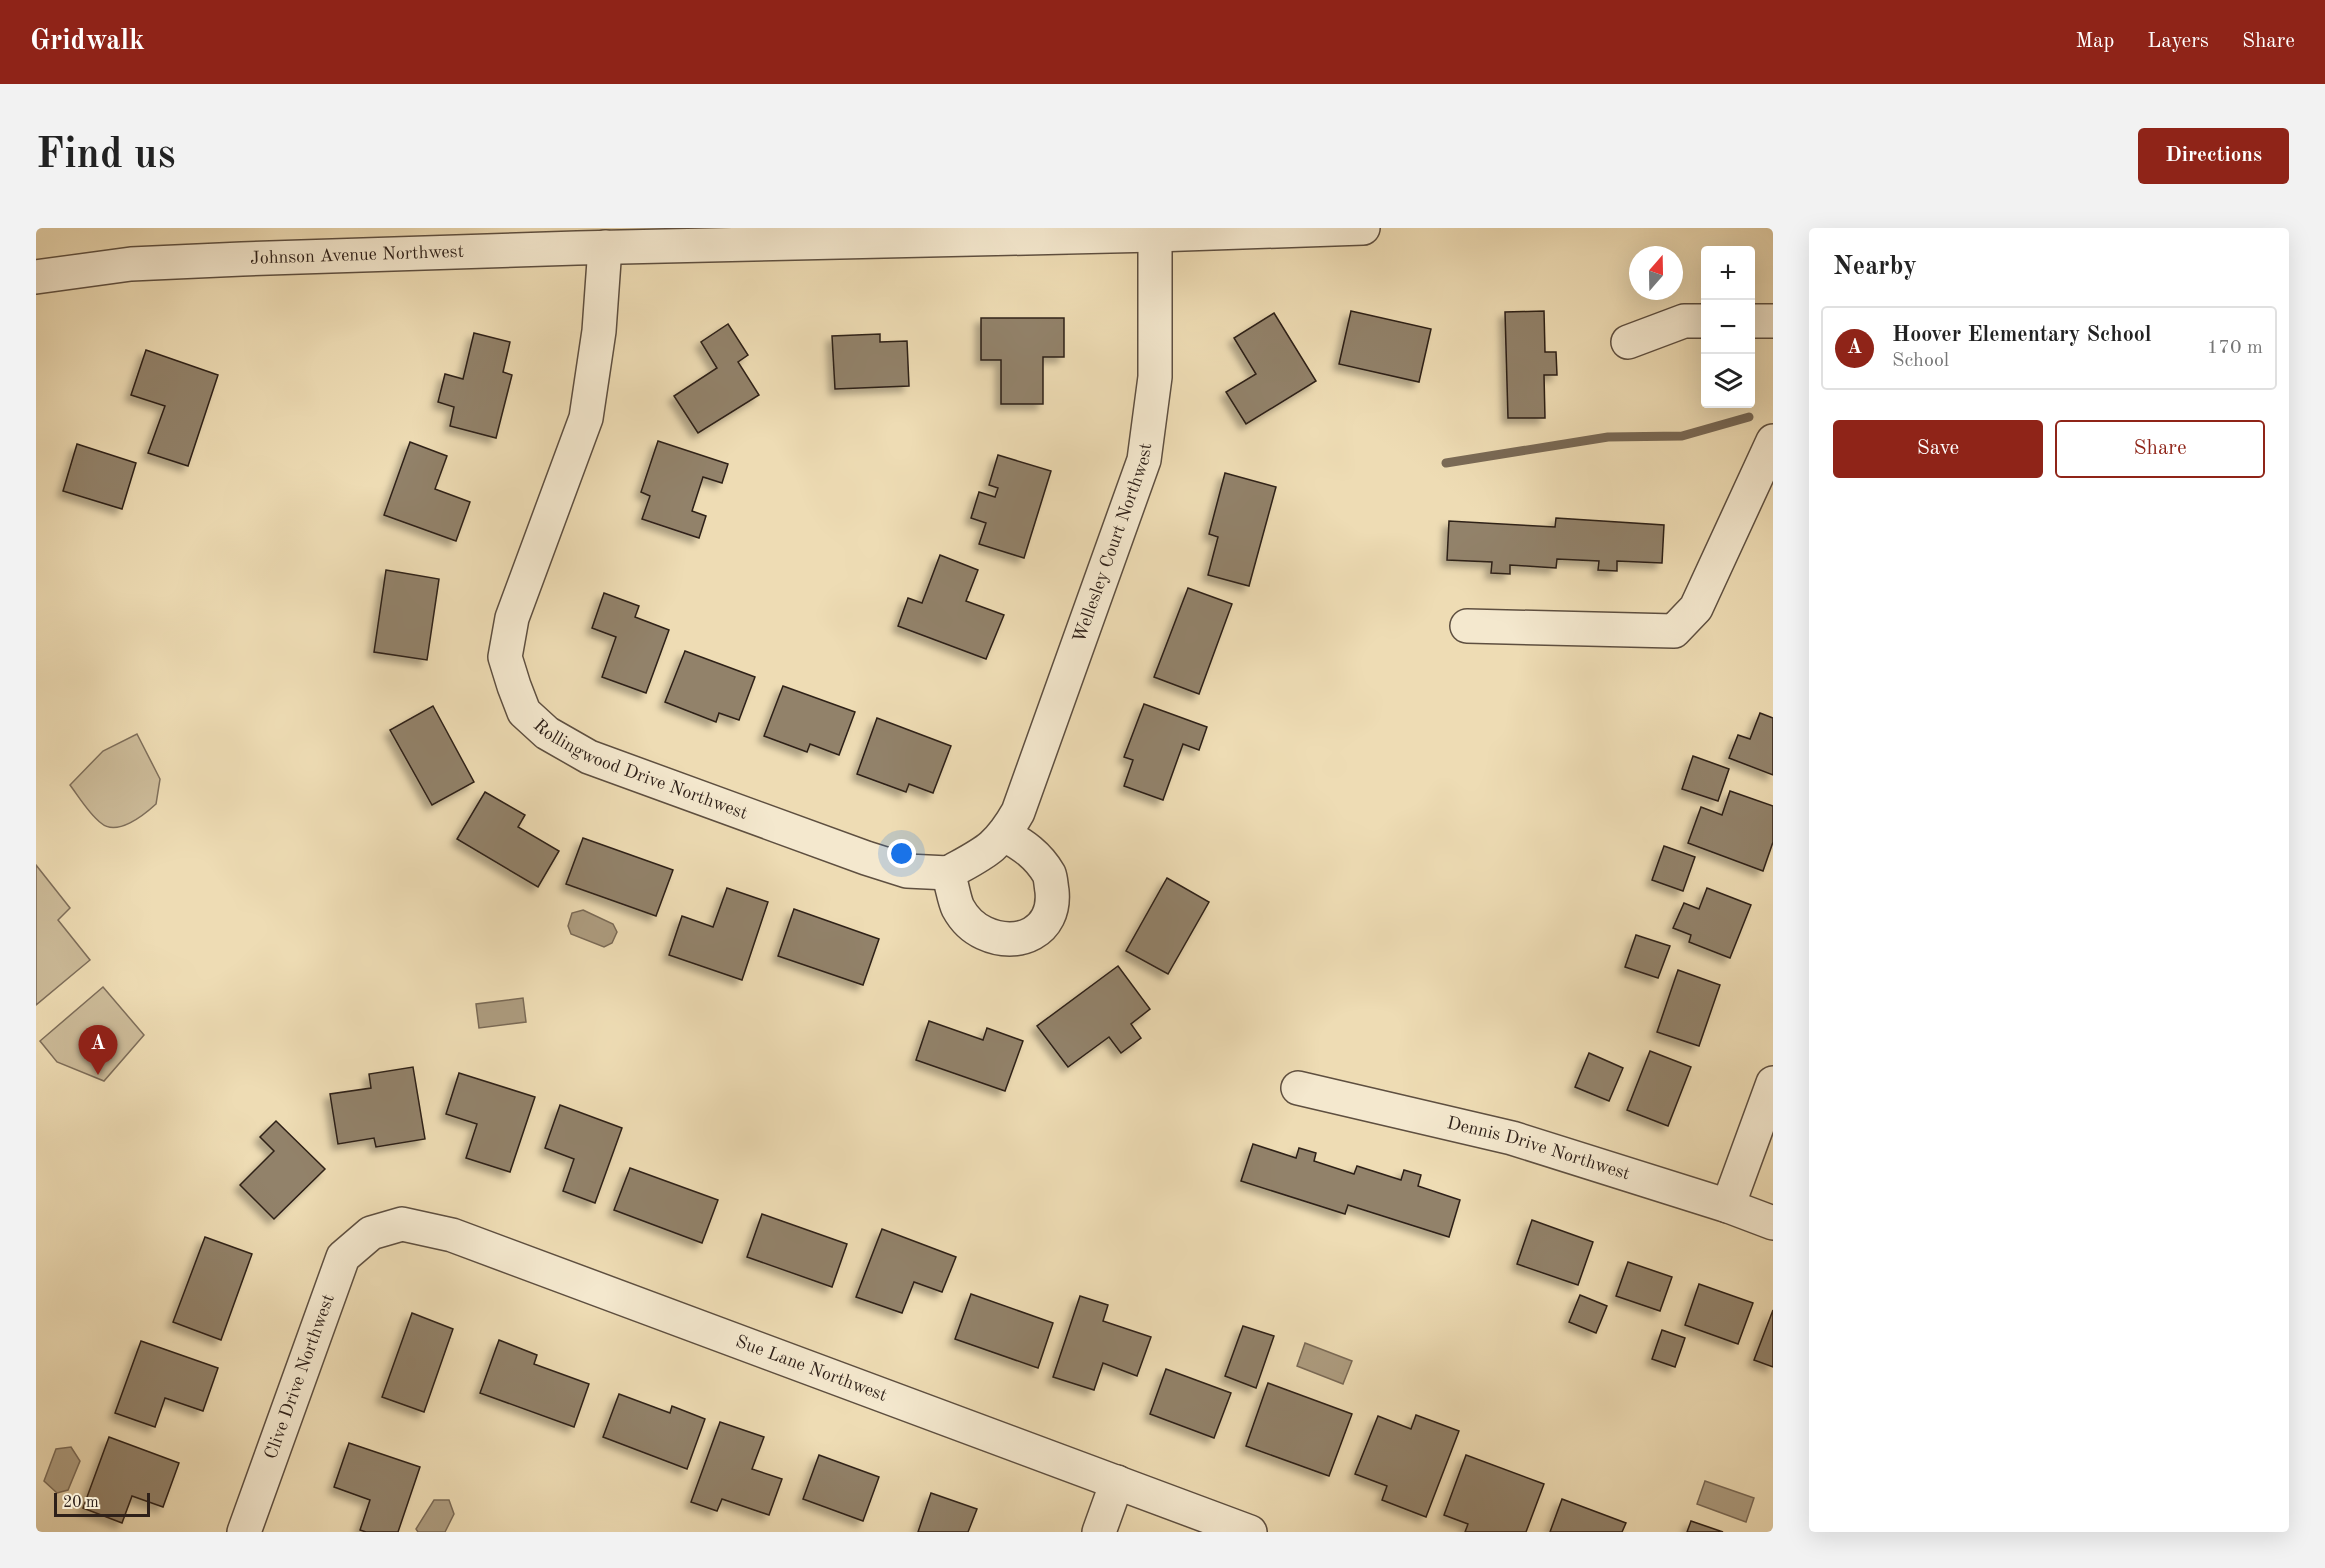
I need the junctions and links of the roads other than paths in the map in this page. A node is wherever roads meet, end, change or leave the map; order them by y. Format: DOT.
graph roads {
  1 [pos="1363,228"];
  2 [pos="1189,231"];
  3 [pos="1155,235"];
  4 [pos="605,247"];
  5 [pos="36,277"];
  6 [pos="1701,321"];
  7 [pos="1755,321"];
  8 [pos="1773,321"];
  9 [pos="1628,342"];
  10 [pos="1773,441"];
  11 [pos="1467,626"];
  12 [pos="1005,835"];
  13 [pos="948,873"];
  14 [pos="1773,1083"];
  15 [pos="1298,1088"];
  16 [pos="1728,1206"];
  17 [pos="1773,1223"];
  18 [pos="370,1233"];
  19 [pos="1117,1482"];
  20 [pos="244,1532"];
  21 [pos="1099,1532"];
  22 [pos="1250,1532"];
  1 -- 2 [label="street, Johnson Avenue Northwest"];
  2 -- 3 [label="street, Johnson Avenue Northwest"];
  3 -- 4 [label="street, Johnson Avenue Northwest"];
  3 -- 12 [label="street, Wellesley Court Northwest"];
  4 -- 5 [label="street, Johnson Avenue Northwest"];
  4 -- 13 [label="street, Rollingwood Drive Northwest"];
  6 -- 9 [label="street"];
  7 -- 8 [label="street"];
  10 -- 11 [label="street"];
  12 -- 13 [label="street, Wellesley Court Northwest"];
  12 -- 13 [label="street"];
  14 -- 16 [label="street"];
  15 -- 16 [label="street, Dennis Drive Northwest"];
  16 -- 17 [label="street, Dennis Drive Northwest"];
  18 -- 19 [label="street, Sue Lane Northwest"];
  18 -- 20 [label="street, Clive Drive Northwest"];
  19 -- 21 [label="street"];
  19 -- 22 [label="street, Sue Lane Northwest"];
}
